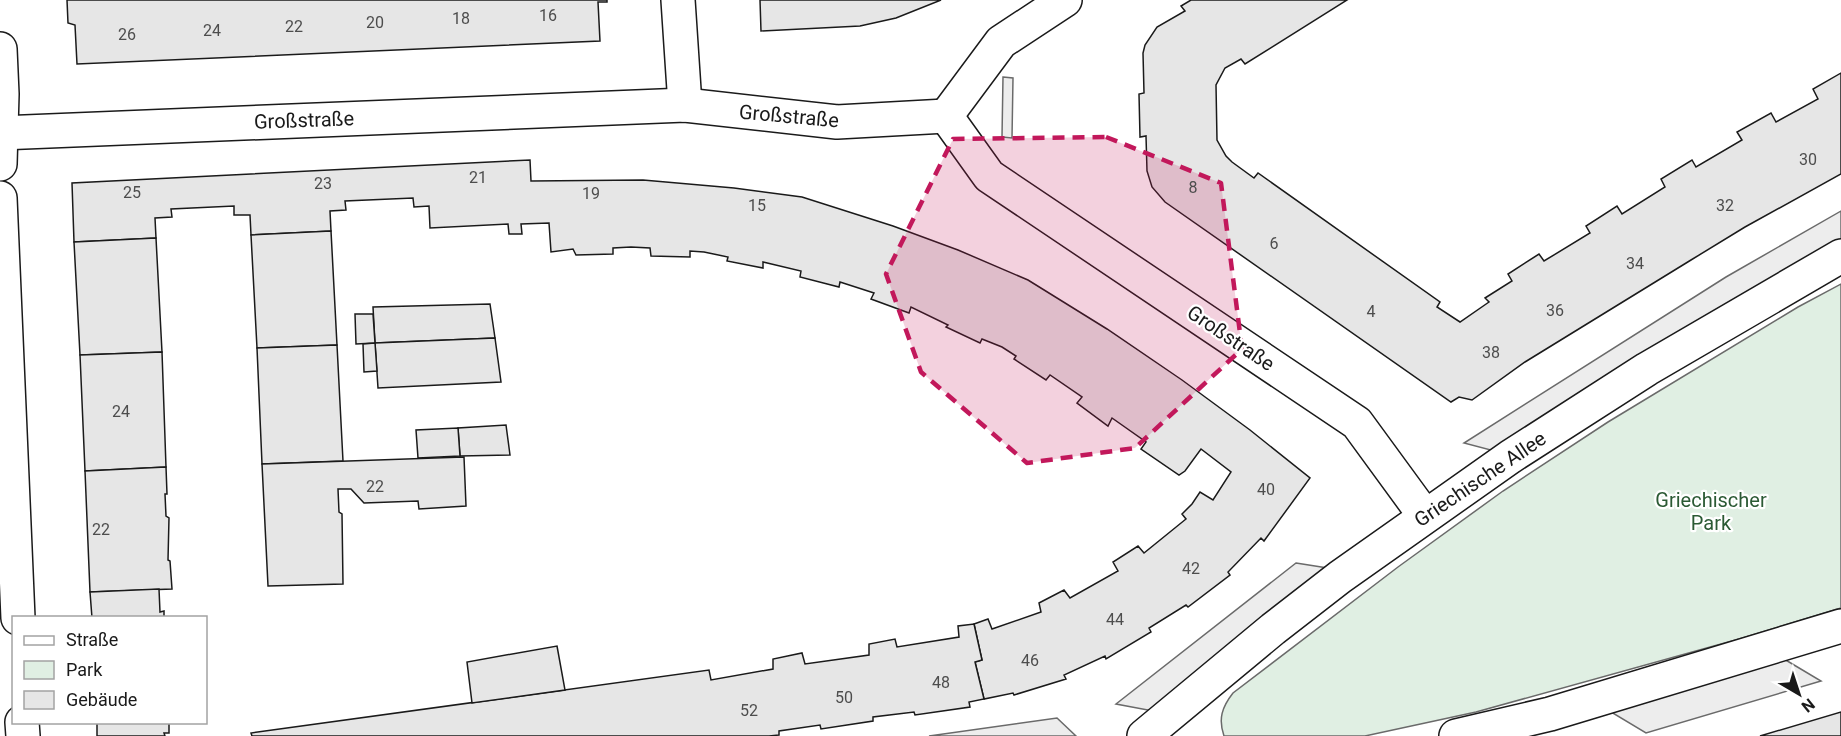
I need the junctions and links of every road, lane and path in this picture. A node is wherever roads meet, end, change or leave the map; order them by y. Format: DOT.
graph roads {
  1 [pos="678,0"];
  2 [pos="1065,0"];
  3 [pos="0,49"];
  4 [pos="685,105"];
  5 [pos="946,116"];
  6 [pos="1,143"];
  7 [pos="0,198"];
  8 [pos="1841,256"];
  9 [pos="1425,516"];
  10 [pos="18,616"];
  11 [pos="1841,626"];
  12 [pos="1144,736"];
  13 [pos="1456,736"];
  1 -- 4 [label="street"];
  2 -- 5 [label="street"];
  3 -- 6 [label="street"];
  4 -- 5 [label="street, Großstraße"];
  4 -- 6 [label="street, Großstraße"];
  5 -- 9 [label="street, Großstraße"];
  7 -- 10 [label="street"];
  8 -- 9 [label="street, Griechische Allee"];
  9 -- 12 [label="street, Griechische Allee"];
  11 -- 13 [label="street"];
}
